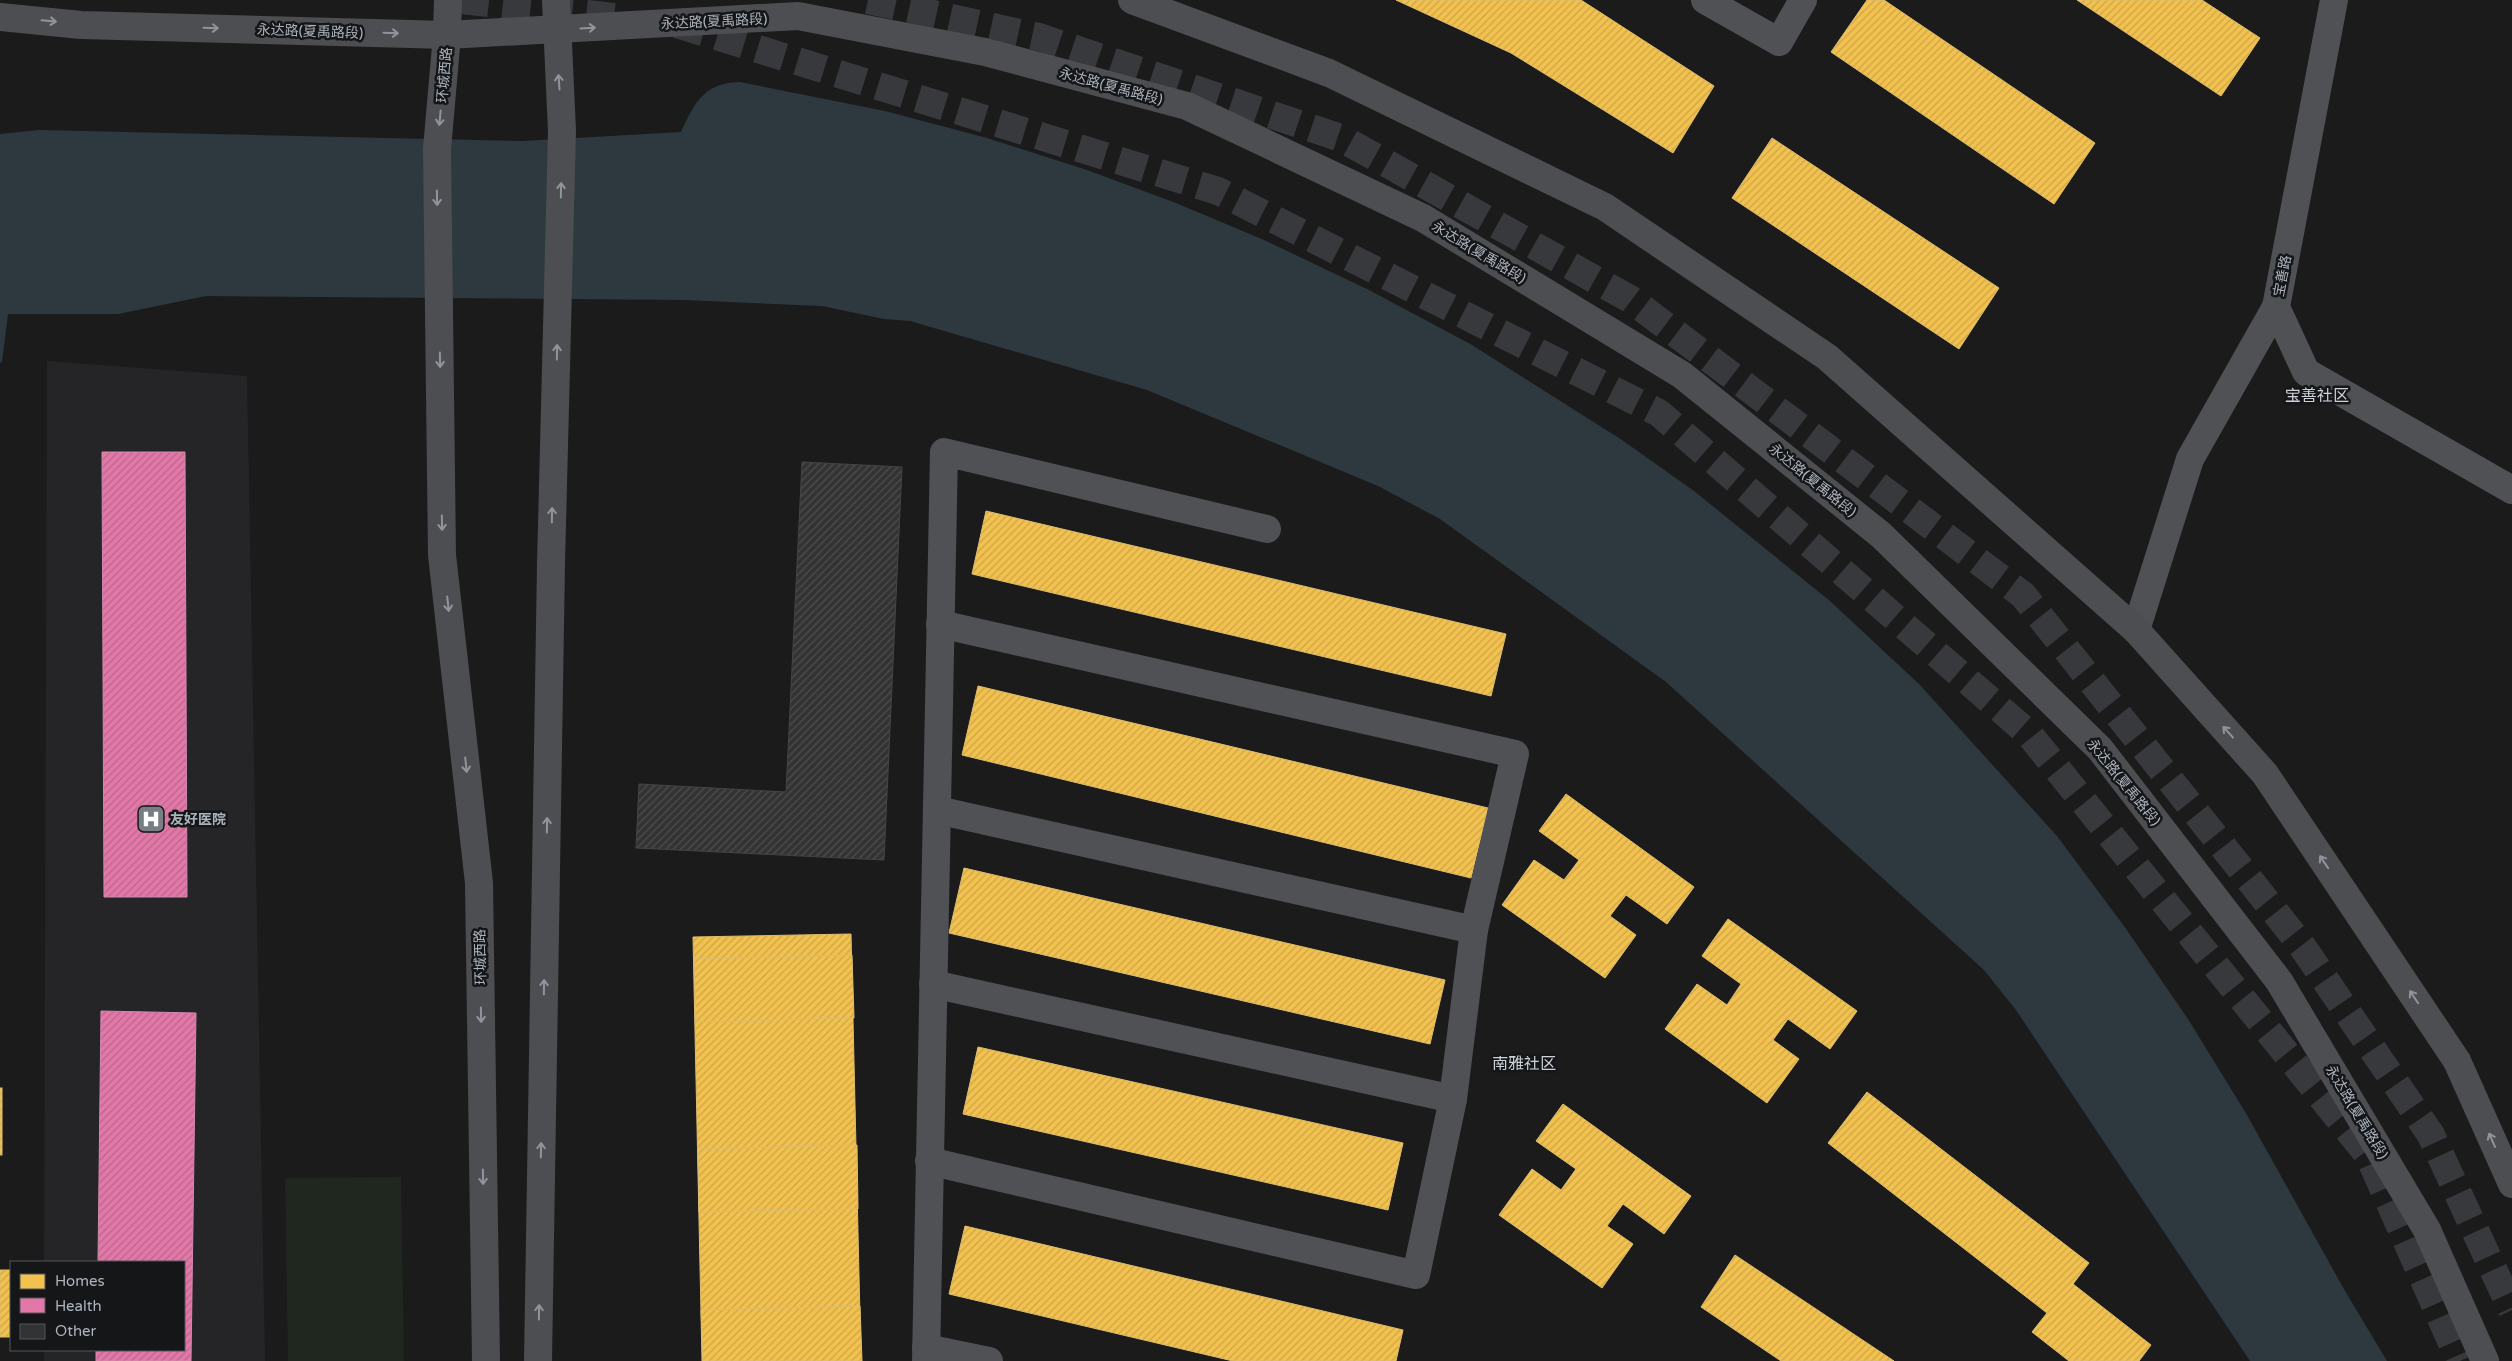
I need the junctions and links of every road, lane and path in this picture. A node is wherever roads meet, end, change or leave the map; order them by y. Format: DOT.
graph roads {
  1 [pos="448,0"];
  2 [pos="556,0"];
  3 [pos="1132,0"];
  4 [pos="1705,0"];
  5 [pos="1803,0"];
  6 [pos="2334,0"];
  7 [pos="0,17"];
  8 [pos="556,30"];
  9 [pos="447,35"];
  10 [pos="2276,307"];
  11 [pos="2512,490"];
  12 [pos="1267,529"];
  13 [pos="940,624"];
  14 [pos="2136,630"];
  15 [pos="937,810"];
  16 [pos="1474,930"];
  17 [pos="933,984"];
  18 [pos="1453,1099"];
  19 [pos="929,1161"];
  20 [pos="2512,1184"];
  21 [pos="926,1354"];
  22 [pos="486,1361"];
  23 [pos="538,1361"];
  24 [pos="989,1361"];
  25 [pos="2485,1361"];
  1 -- 9 [label="main road, 环城西路"];
  2 -- 8 [label="main road"];
  3 -- 14 [label="main road"];
  4 -- 5 [label="street"];
  6 -- 10 [label="street, 宝善路"];
  7 -- 9 [label="main road, 永达路(夏禹路段), one-way"];
  8 -- 9 [label="main road, 永达路(夏禹路段)"];
  23 -- 8 [label="main road, one-way"];
  8 -- 25 [label="main road, 永达路(夏禹路段), one-way"];
  9 -- 22 [label="main road, 环城西路, one-way"];
  10 -- 11 [label="street, 宝善路"];
  10 -- 14 [label="street"];
  12 -- 13 [label="street"];
  13 -- 15 [label="street"];
  13 -- 16 [label="street"];
  20 -- 14 [label="main road, one-way"];
  15 -- 16 [label="street"];
  15 -- 17 [label="street"];
  16 -- 18 [label="street"];
  17 -- 18 [label="street"];
  17 -- 19 [label="street"];
  18 -- 19 [label="street"];
  19 -- 21 [label="street"];
  21 -- 24 [label="street"];
}
